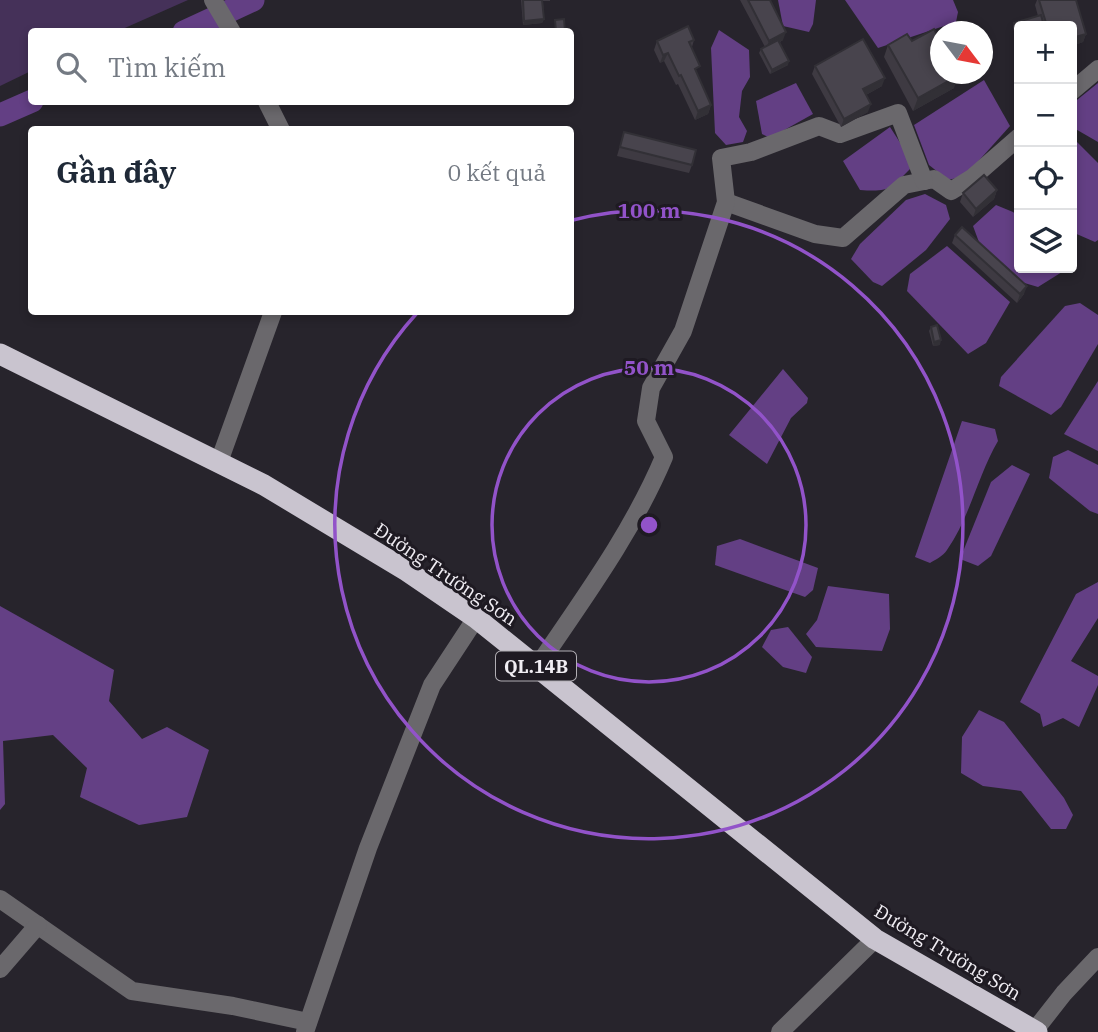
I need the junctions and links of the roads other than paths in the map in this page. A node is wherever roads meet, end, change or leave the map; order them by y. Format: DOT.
graph roads {
  1 [pos="213,0"];
  2 [pos="231,28"];
  3 [pos="1098,69"];
  4 [pos="1077,88"];
  5 [pos="268,105"];
  6 [pos="279,126"];
  7 [pos="1014,141"];
  8 [pos="924,181"];
  9 [pos="726,202"];
  10 [pos="271,315"];
  11 [pos="0,354"];
  12 [pos="219,462"];
  13 [pos="476,618"];
  14 [pos="537,667"];
  15 [pos="0,899"];
  16 [pos="38,925"];
  17 [pos="875,939"];
  18 [pos="1098,957"];
  19 [pos="0,969"];
  20 [pos="307,1027"];
  21 [pos="1036,1031"];
  22 [pos="780,1032"];
  1 -- 2 [label="street"];
  3 -- 4 [label="street"];
  5 -- 6 [label="street"];
  7 -- 8 [label="street"];
  8 -- 9 [label="street"];
  8 -- 9 [label="street"];
  9 -- 14 [label="street"];
  10 -- 12 [label="street"];
  11 -- 12 [label="highway, Đường Trường Sơn / QL.14B"];
  12 -- 13 [label="highway, Đường Trường Sơn / QL.14B"];
  13 -- 14 [label="highway, Đường Trường Sơn / QL.14B"];
  13 -- 20 [label="street"];
  14 -- 17 [label="highway, Đường Trường Sơn / QL.14B"];
  15 -- 16 [label="street"];
  16 -- 19 [label="street"];
  16 -- 20 [label="street"];
  17 -- 21 [label="highway, Đường Trường Sơn / QL.14B"];
  17 -- 22 [label="street"];
  18 -- 21 [label="street"];
}
